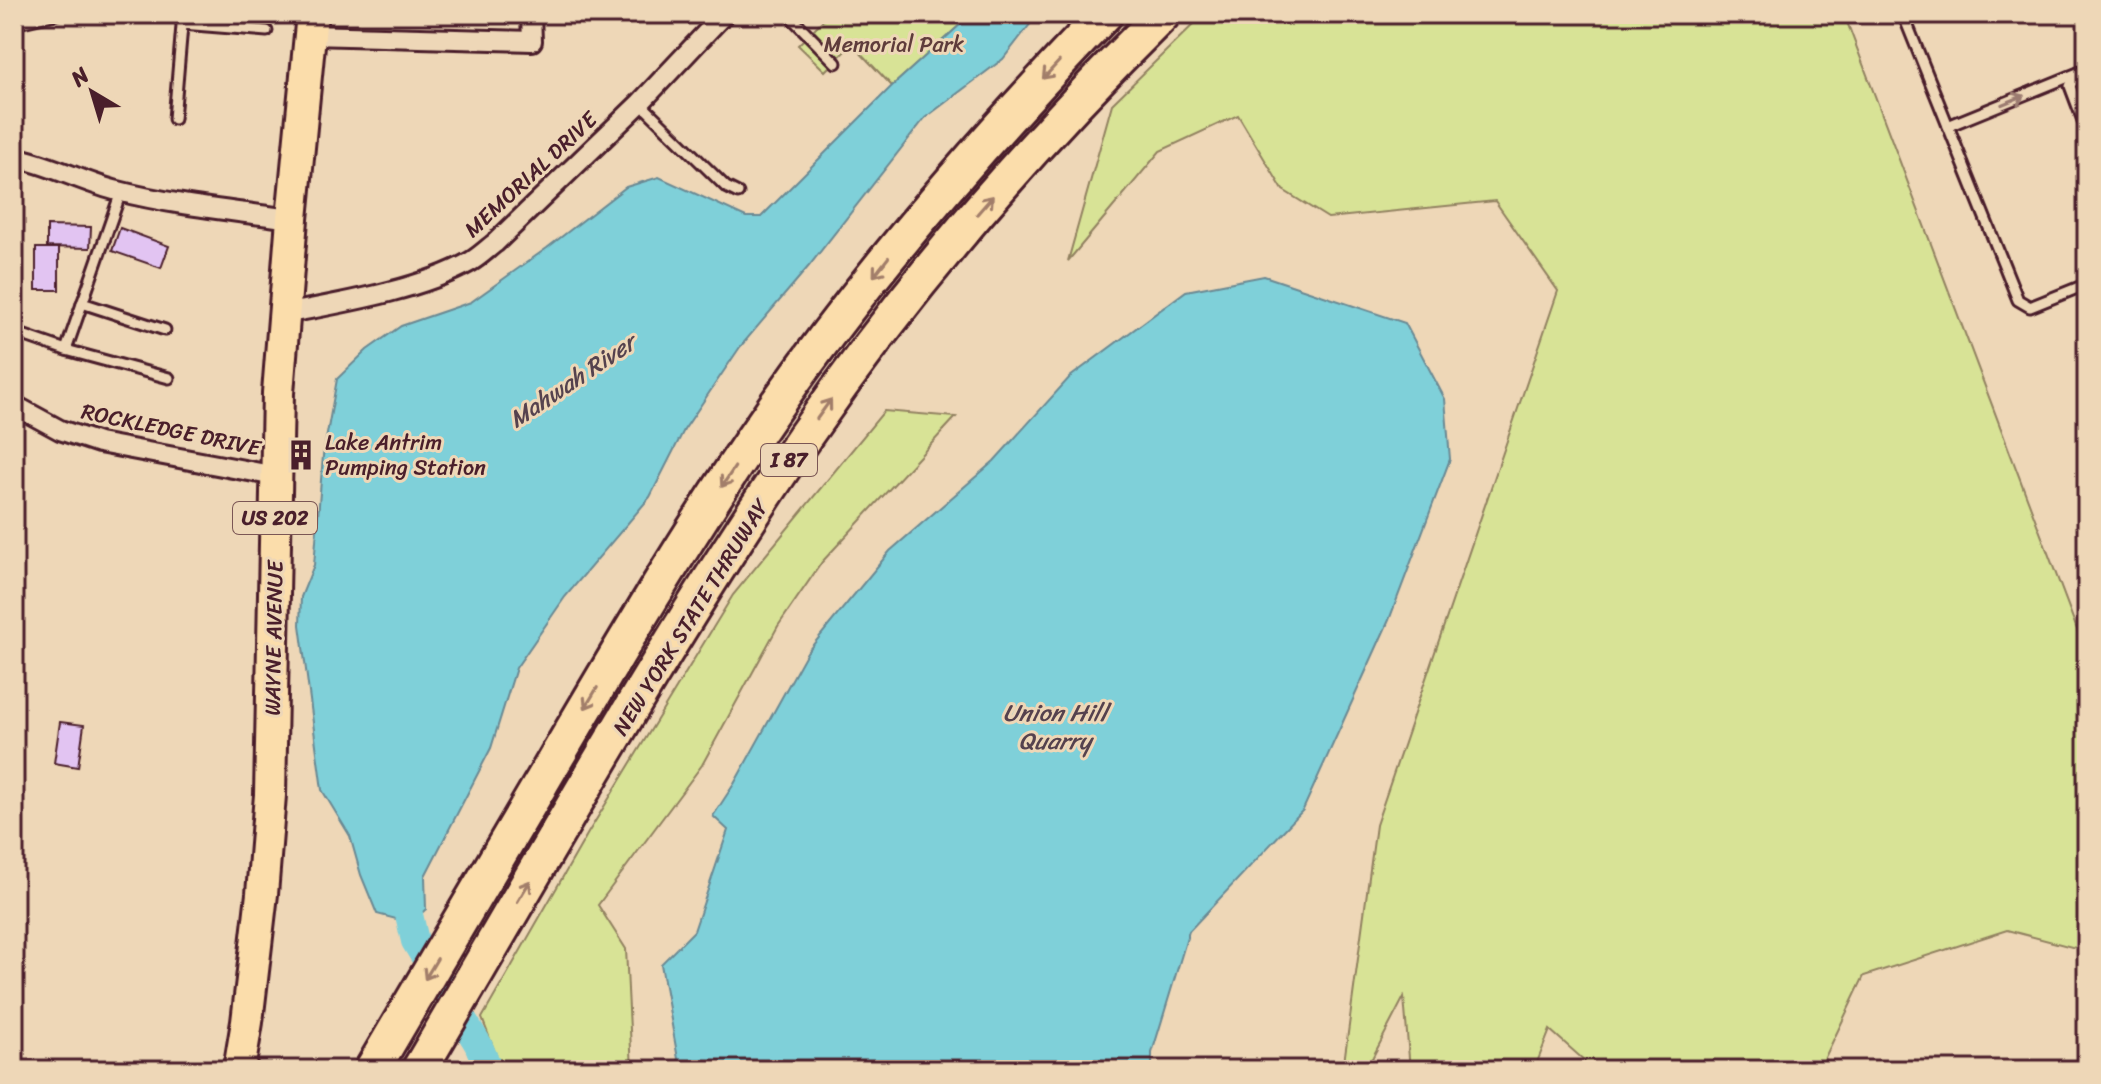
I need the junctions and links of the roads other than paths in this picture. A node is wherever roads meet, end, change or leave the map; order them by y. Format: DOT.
graph roads {
  1 [pos="56,14"];
  2 [pos="531,14"];
  3 [pos="724,14"];
  4 [pos="788,14"];
  5 [pos="1105,14"];
  6 [pos="1163,14"];
  7 [pos="1903,14"];
  8 [pos="182,19"];
  9 [pos="14,24"];
  10 [pos="311,25"];
  11 [pos="267,31"];
  12 [pos="836,63"];
  13 [pos="2082,71"];
  14 [pos="640,103"];
  15 [pos="174,119"];
  16 [pos="1948,126"];
  17 [pos="2087,131"];
  18 [pos="14,157"];
  19 [pos="121,192"];
  20 [pos="738,193"];
  21 [pos="292,219"];
  22 [pos="2087,284"];
  23 [pos="82,303"];
  24 [pos="284,314"];
  25 [pos="165,330"];
  26 [pos="14,332"];
  27 [pos="66,350"];
  28 [pos="169,378"];
  29 [pos="14,405"];
  30 [pos="276,476"];
  31 [pos="424,1062"];
  32 [pos="242,1070"];
  33 [pos="372,1070"];
  1 -- 9 [label="lane"];
  2 -- 10 [label="street"];
  3 -- 14 [label="street, MEMORIAL DRIVE"];
  4 -- 12 [label="lane"];
  5 -- 33 [label="highway, NEW YORK STATE THRUWAY / I 87, one-way"];
  31 -- 6 [label="highway, NEW YORK STATE THRUWAY / I 87, one-way"];
  7 -- 16 [label="lane"];
  8 -- 11 [label="lane"];
  8 -- 15 [label="lane"];
  10 -- 21 [label="main road, WAYNE AVENUE / US 202"];
  16 -- 13 [label="lane, one-way"];
  13 -- 17 [label="lane"];
  14 -- 20 [label="lane"];
  14 -- 24 [label="street, MEMORIAL DRIVE"];
  16 -- 22 [label="lane"];
  18 -- 19 [label="street"];
  19 -- 21 [label="street"];
  19 -- 23 [label="lane"];
  21 -- 24 [label="main road, WAYNE AVENUE / US 202"];
  23 -- 25 [label="lane"];
  23 -- 27 [label="lane"];
  24 -- 30 [label="main road, WAYNE AVENUE / US 202"];
  26 -- 27 [label="lane"];
  27 -- 28 [label="lane"];
  29 -- 30 [label="street, ROCKLEDGE DRIVE"];
  30 -- 32 [label="main road, WAYNE AVENUE / US 202"];
}
